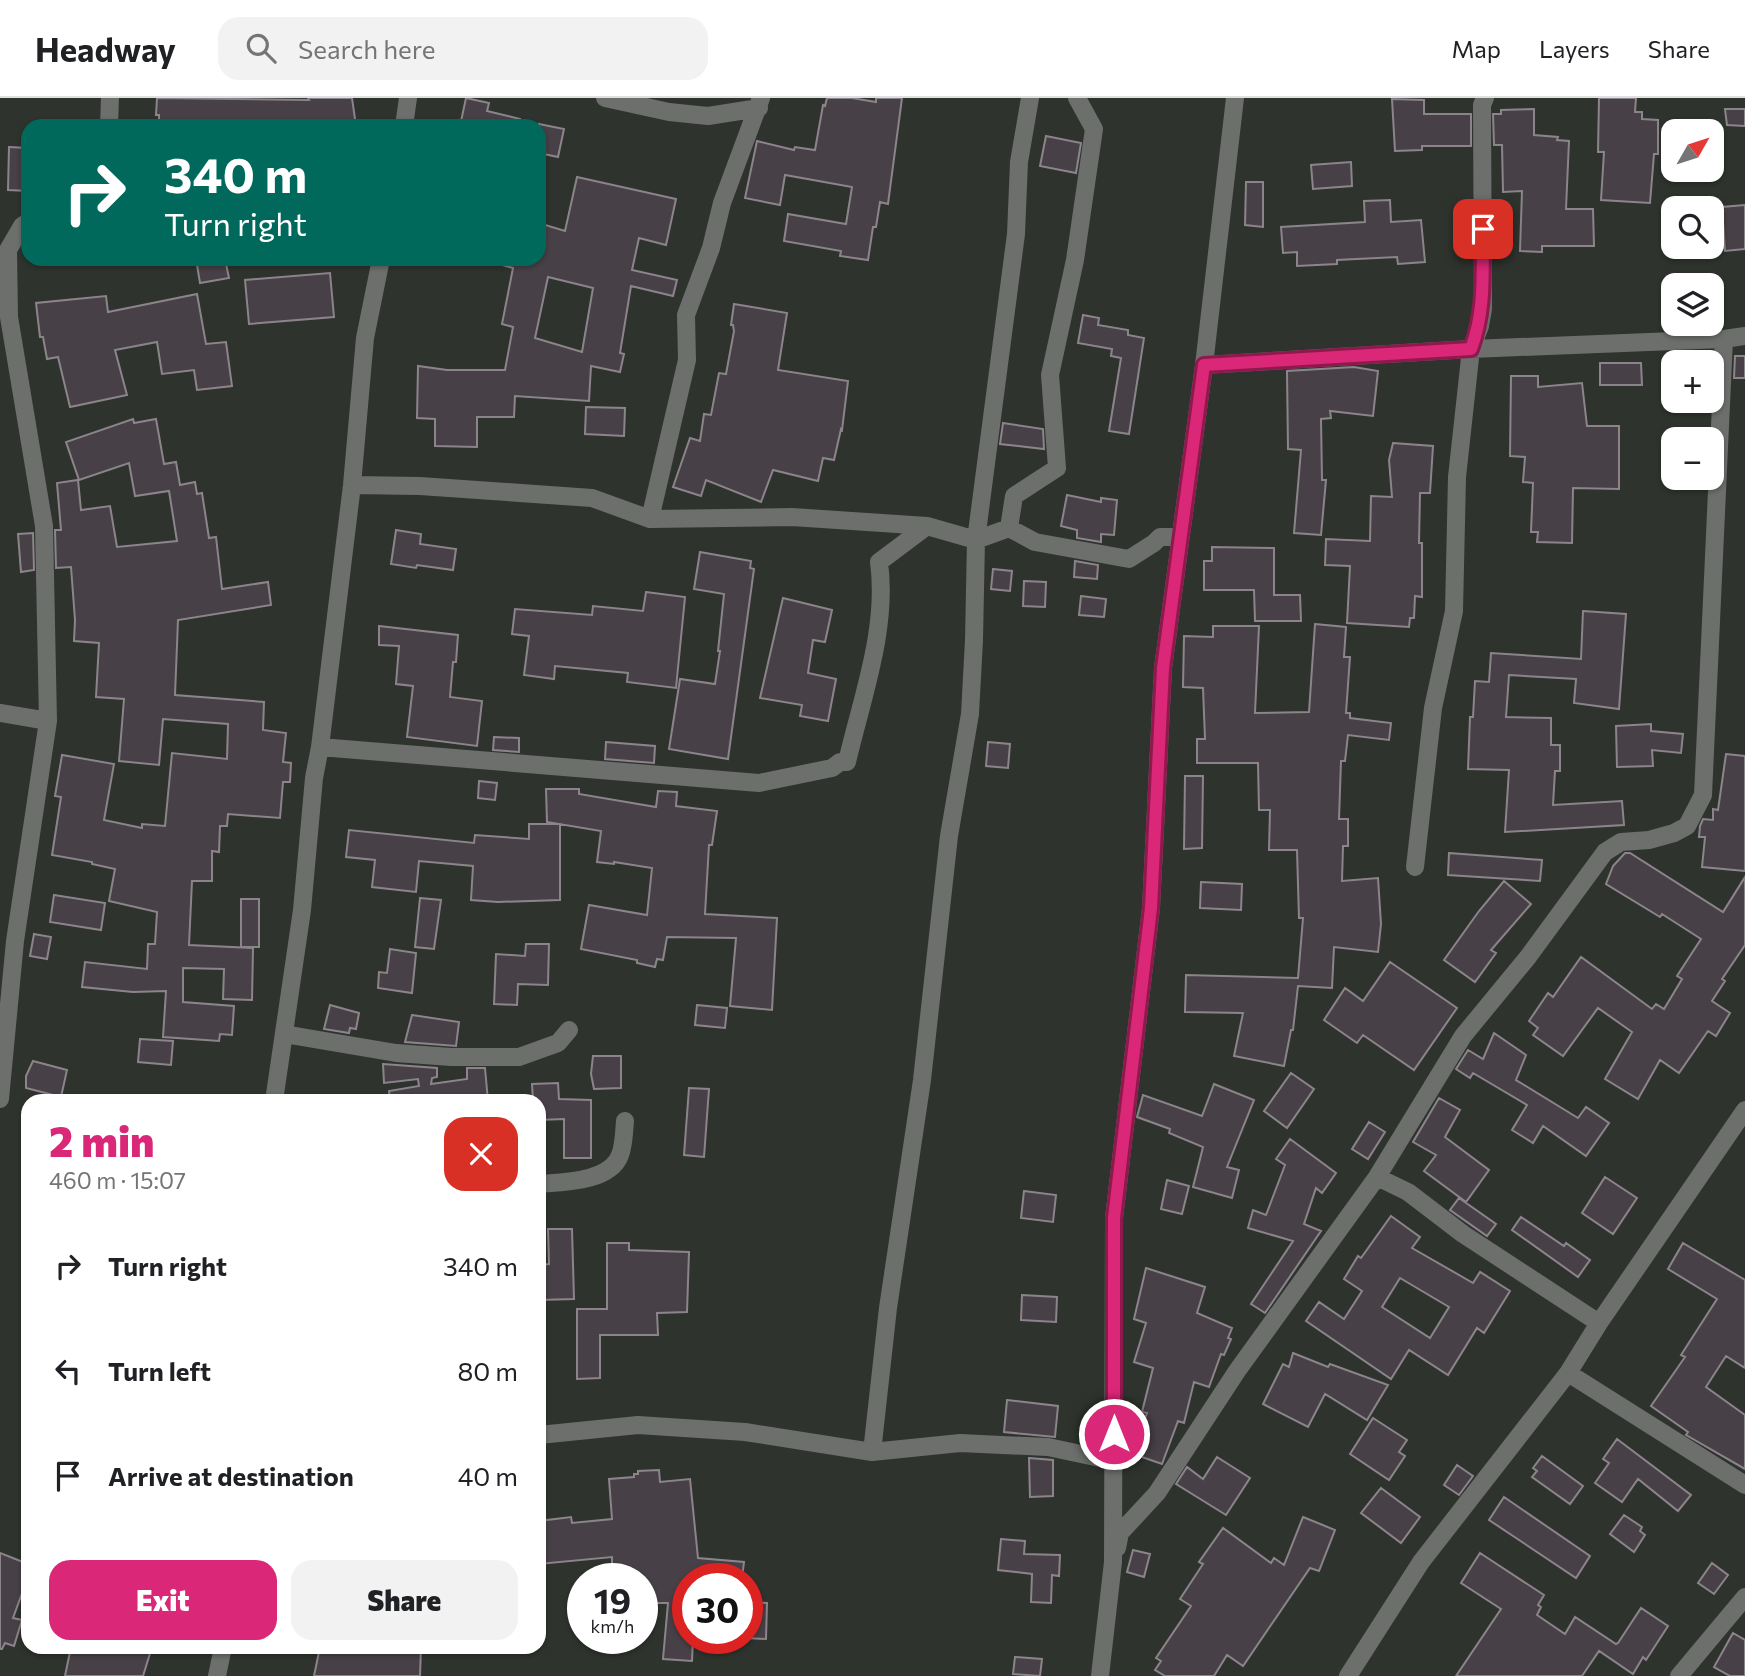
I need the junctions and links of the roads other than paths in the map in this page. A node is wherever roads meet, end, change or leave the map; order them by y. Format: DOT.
graph roads {
  1 [pos="110,98"];
  2 [pos="408,98"];
  3 [pos="605,98"];
  4 [pos="1030,98"];
  5 [pos="1077,98"];
  6 [pos="1235,98"];
  7 [pos="1485,98"];
  8 [pos="760,103"];
  9 [pos="108,119"];
  10 [pos="405,119"];
  11 [pos="21,228"];
  12 [pos="380,266"];
  13 [pos="4,318"];
  14 [pos="1745,336"];
  15 [pos="1724,340"];
  16 [pos="1471,349"];
  17 [pos="1204,365"];
  18 [pos="352,485"];
  19 [pos="650,519"];
  20 [pos="927,526"];
  21 [pos="1009,528"];
  22 [pos="1181,537"];
  23 [pos="976,540"];
  24 [pos="0,713"];
  25 [pos="48,721"];
  26 [pos="320,747"];
  27 [pos="1415,867"];
  28 [pos="569,1030"];
  29 [pos="284,1034"];
  30 [pos="275,1094"];
  31 [pos="0,1099"];
  32 [pos="1745,1110"];
  33 [pos="625,1121"];
  34 [pos="1377,1177"];
  35 [pos="546,1183"];
  36 [pos="1599,1323"];
  37 [pos="1568,1373"];
  38 [pos="546,1434"];
  39 [pos="872,1452"];
  40 [pos="1114,1461"];
  41 [pos="1745,1485"];
  42 [pos="1114,1562"];
  43 [pos="1745,1597"];
  44 [pos="222,1654"];
  45 [pos="217,1676"];
  46 [pos="1100,1676"];
  47 [pos="1348,1676"];
  48 [pos="1679,1676"];
  1 -- 9 [label="street"];
  2 -- 10 [label="street"];
  3 -- 8 [label="street"];
  4 -- 23 [label="street"];
  5 -- 21 [label="street"];
  6 -- 17 [label="street"];
  7 -- 16 [label="street"];
  8 -- 19 [label="street"];
  11 -- 13 [label="street"];
  12 -- 18 [label="street"];
  13 -- 25 [label="street"];
  14 -- 15 [label="street"];
  15 -- 16 [label="street"];
  15 -- 34 [label="street"];
  16 -- 17 [label="street"];
  16 -- 27 [label="street"];
  17 -- 22 [label="street"];
  18 -- 19 [label="street"];
  18 -- 26 [label="street"];
  19 -- 20 [label="street"];
  20 -- 23 [label="street"];
  20 -- 26 [label="street"];
  21 -- 22 [label="street"];
  21 -- 23 [label="street"];
  22 -- 40 [label="street"];
  23 -- 39 [label="street"];
  24 -- 25 [label="street"];
  25 -- 31 [label="street"];
  26 -- 29 [label="street"];
  28 -- 29 [label="street"];
  29 -- 30 [label="street"];
  32 -- 36 [label="street"];
  33 -- 35 [label="street"];
  34 -- 36 [label="street"];
  34 -- 42 [label="street"];
  36 -- 37 [label="street"];
  37 -- 41 [label="street"];
  37 -- 47 [label="street"];
  38 -- 39 [label="street"];
  39 -- 40 [label="street"];
  40 -- 42 [label="street"];
  42 -- 46 [label="street"];
  43 -- 48 [label="street"];
  44 -- 45 [label="street"];
}
